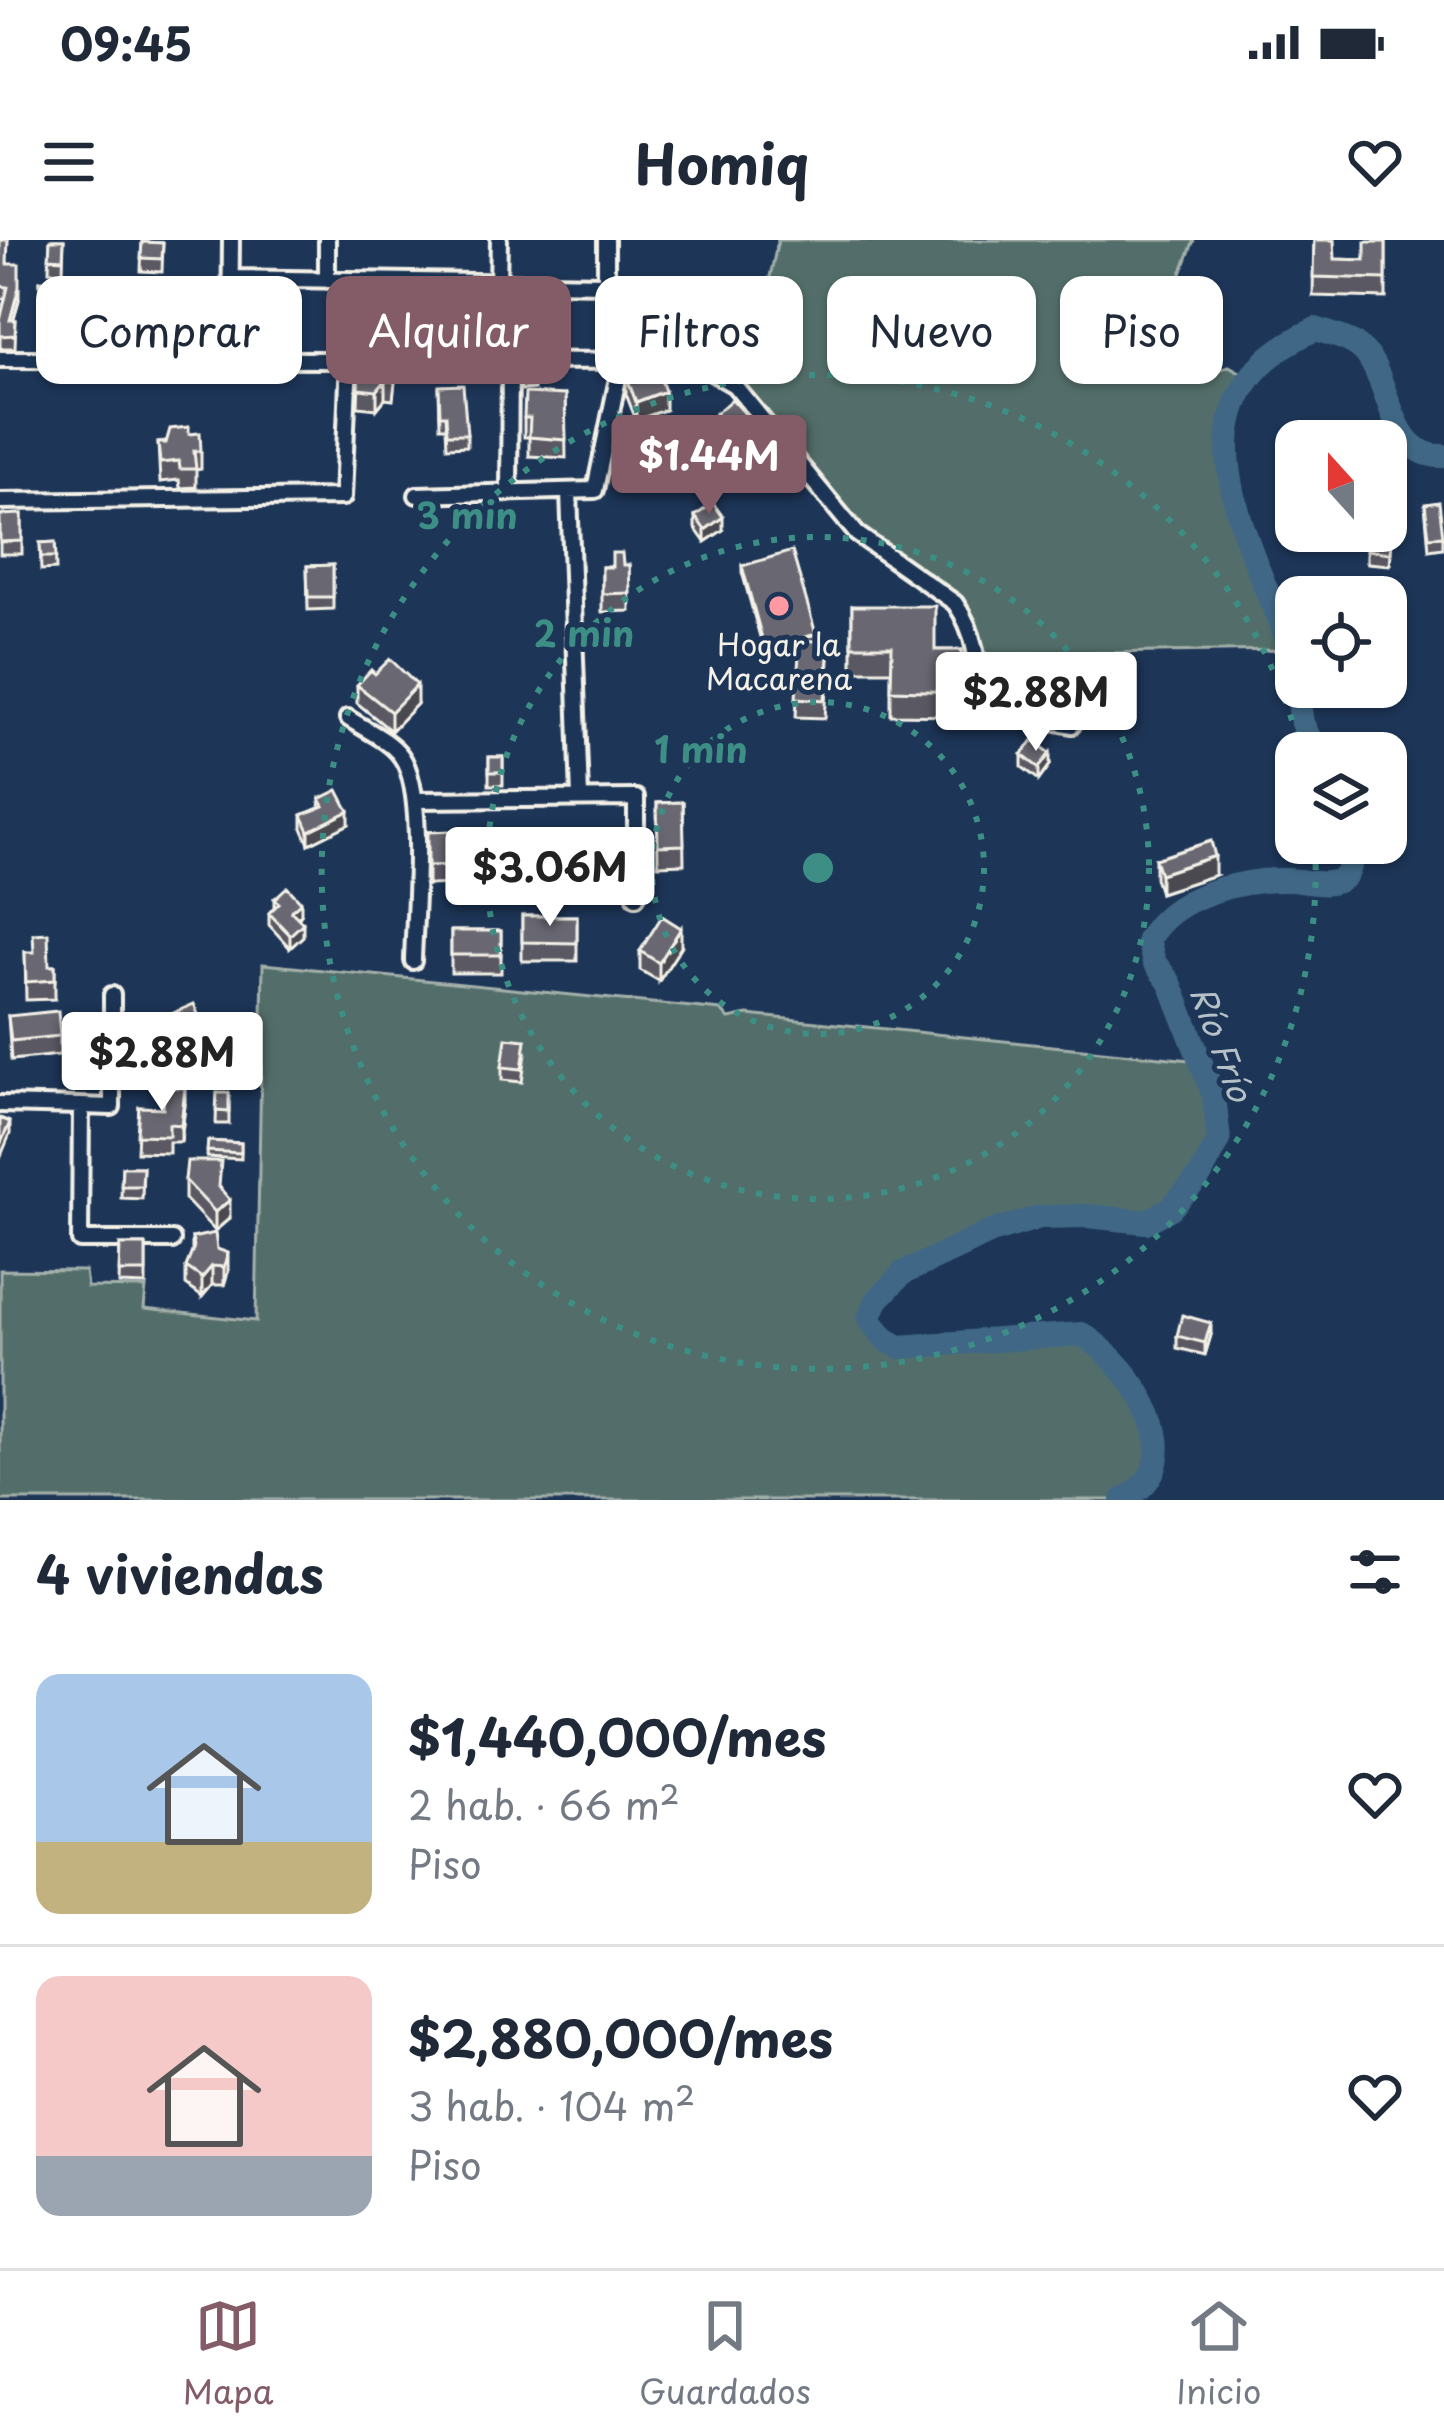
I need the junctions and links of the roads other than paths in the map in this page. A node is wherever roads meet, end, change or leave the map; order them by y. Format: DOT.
graph roads {
  1 [pos="231,240"];
  2 [pos="328,240"];
  3 [pos="500,240"];
  4 [pos="606,240"];
  5 [pos="231,276"];
  6 [pos="326,276"];
  7 [pos="498,276"];
  8 [pos="302,279"];
  9 [pos="326,280"];
  10 [pos="571,283"];
  11 [pos="0,359"];
  12 [pos="326,359"];
  13 [pos="571,359"];
  14 [pos="348,384"];
  15 [pos="510,384"];
  16 [pos="617,384"];
  17 [pos="569,492"];
  18 [pos="509,493"];
  19 [pos="417,496"];
  20 [pos="0,500"];
  21 [pos="348,718"];
  22 [pos="1072,725"];
  23 [pos="580,797"];
  24 [pos="416,800"];
  25 [pos="636,897"];
  26 [pos="413,961"];
  27 [pos="112,995"];
  28 [pos="0,1104"];
  29 [pos="82,1106"];
  30 [pos="172,1240"];
  1 -- 5 [label="street"];
  2 -- 6 [label="street"];
  3 -- 7 [label="street"];
  4 -- 10 [label="street"];
  8 -- 9 [label="street"];
  11 -- 12 [label="street"];
  13 -- 22 [label="street"];
  14 -- 20 [label="street"];
  15 -- 18 [label="street"];
  16 -- 17 [label="street"];
  17 -- 18 [label="street"];
  17 -- 23 [label="street"];
  18 -- 19 [label="street"];
  21 -- 24 [label="street"];
  23 -- 24 [label="street"];
  23 -- 25 [label="street"];
  24 -- 26 [label="street"];
  27 -- 29 [label="street"];
  28 -- 29 [label="street"];
  29 -- 30 [label="street"];
}
